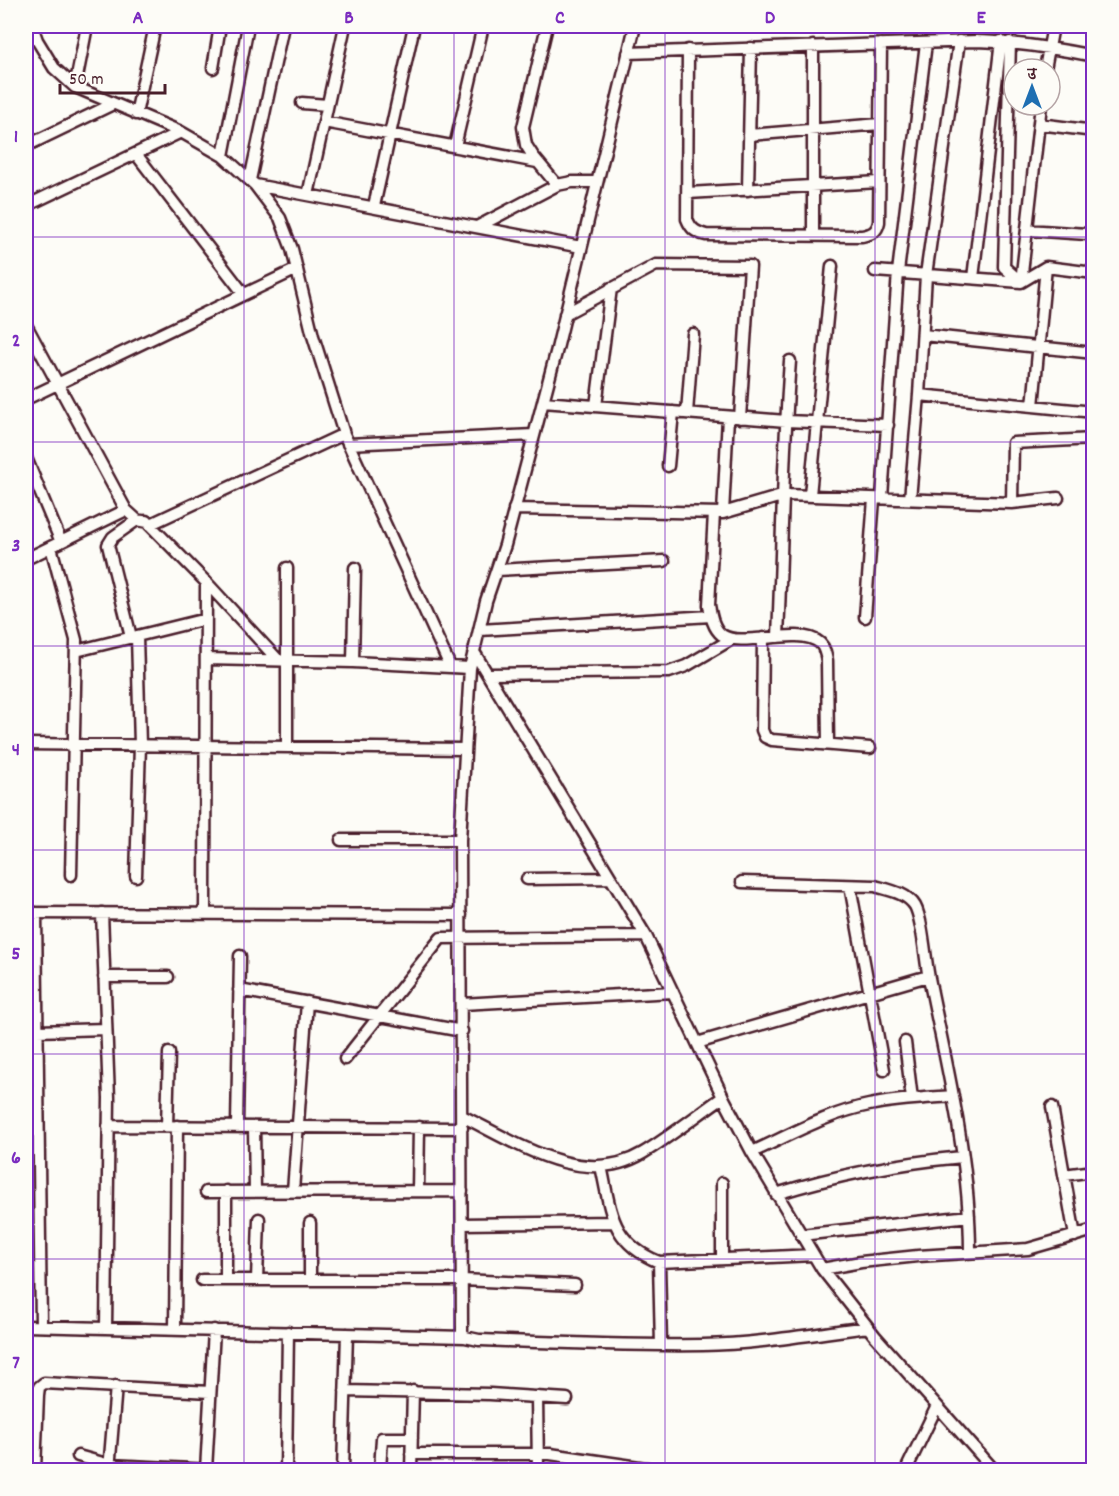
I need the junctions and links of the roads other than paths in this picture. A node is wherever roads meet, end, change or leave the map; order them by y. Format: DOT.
graph roads {
  1 [pos="32,26"];
  2 [pos="87,26"];
  3 [pos="155,26"];
  4 [pos="220,26"];
  5 [pos="248,26"];
  6 [pos="283,26"];
  7 [pos="345,26"];
  8 [pos="414,26"];
  9 [pos="483,26"];
  10 [pos="547,26"];
  11 [pos="635,26"];
  12 [pos="1053,26"];
  13 [pos="959,41"];
  14 [pos="1005,41"];
  15 [pos="926,43"];
  16 [pos="881,44"];
  17 [pos="813,46"];
  18 [pos="1048,47"];
  19 [pos="751,48"];
  20 [pos="688,50"];
  21 [pos="628,52"];
  22 [pos="1094,56"];
  23 [pos="1047,57"];
  24 [pos="213,68"];
  25 [pos="75,87"];
  26 [pos="302,103"];
  27 [pos="113,104"];
  28 [pos="327,105"];
  29 [pos="136,114"];
  30 [pos="1040,117"];
  31 [pos="324,122"];
  32 [pos="880,124"];
  33 [pos="1039,124"];
  34 [pos="813,130"];
  35 [pos="1094,130"];
  36 [pos="181,132"];
  37 [pos="389,134"];
  38 [pos="749,135"];
  39 [pos="26,146"];
  40 [pos="455,146"];
  41 [pos="136,154"];
  42 [pos="223,156"];
  43 [pos="537,162"];
  44 [pos="253,182"];
  45 [pos="596,182"];
  46 [pos="879,182"];
  47 [pos="557,185"];
  48 [pos="812,186"];
  49 [pos="748,189"];
  50 [pos="688,193"];
  51 [pos="308,195"];
  52 [pos="26,206"];
  53 [pos="374,206"];
  54 [pos="477,227"];
  55 [pos="1027,230"];
  56 [pos="1094,230"];
  57 [pos="813,236"];
  58 [pos="581,247"];
  59 [pos="832,266"];
  60 [pos="1046,267"];
  61 [pos="297,269"];
  62 [pos="875,271"];
  63 [pos="898,272"];
  64 [pos="1094,273"];
  65 [pos="926,275"];
  66 [pos="973,278"];
  67 [pos="1021,282"];
  68 [pos="611,288"];
  69 [pos="244,294"];
  70 [pos="565,314"];
  71 [pos="26,325"];
  72 [pos="693,334"];
  73 [pos="923,335"];
  74 [pos="1038,347"];
  75 [pos="1094,353"];
  76 [pos="790,361"];
  77 [pos="57,384"];
  78 [pos="919,394"];
  79 [pos="26,399"];
  80 [pos="543,402"];
  81 [pos="596,406"];
  82 [pos="1033,406"];
  83 [pos="673,412"];
  84 [pos="1094,412"];
  85 [pos="687,413"];
  86 [pos="728,417"];
  87 [pos="740,418"];
  88 [pos="786,421"];
  89 [pos="817,422"];
  90 [pos="888,425"];
  91 [pos="534,435"];
  92 [pos="346,439"];
  93 [pos="1094,439"];
  94 [pos="26,458"];
  95 [pos="668,466"];
  96 [pos="785,495"];
  97 [pos="810,495"];
  98 [pos="878,498"];
  99 [pos="1058,498"];
  100 [pos="910,499"];
  101 [pos="1012,503"];
  102 [pos="514,509"];
  103 [pos="126,510"];
  104 [pos="718,513"];
  105 [pos="142,521"];
  106 [pos="56,544"];
  107 [pos="26,559"];
  108 [pos="664,561"];
  109 [pos="287,568"];
  110 [pos="355,568"];
  111 [pos="497,570"];
  112 [pos="206,582"];
  113 [pos="711,616"];
  114 [pos="865,617"];
  115 [pos="206,619"];
  116 [pos="480,630"];
  117 [pos="134,637"];
  118 [pos="778,637"];
  119 [pos="763,638"];
  120 [pos="732,639"];
  121 [pos="76,651"];
  122 [pos="474,652"];
  123 [pos="206,659"];
  124 [pos="282,660"];
  125 [pos="352,662"];
  126 [pos="450,666"];
  127 [pos="470,668"];
  128 [pos="488,674"];
  129 [pos="26,744"];
  130 [pos="828,744"];
  131 [pos="75,745"];
  132 [pos="140,745"];
  133 [pos="205,746"];
  134 [pos="287,747"];
  135 [pos="870,748"];
  136 [pos="464,749"];
  137 [pos="341,840"];
  138 [pos="460,840"];
  139 [pos="71,874"];
  140 [pos="136,876"];
  141 [pos="611,878"];
  142 [pos="527,879"];
  143 [pos="742,882"];
  144 [pos="850,886"];
  145 [pos="31,913"];
  146 [pos="102,913"];
  147 [pos="205,914"];
  148 [pos="461,915"];
  149 [pos="646,936"];
  150 [pos="461,937"];
  151 [pos="240,956"];
  152 [pos="928,976"];
  153 [pos="104,977"];
  154 [pos="168,977"];
  155 [pos="239,990"];
  156 [pos="673,992"];
  157 [pos="870,993"];
  158 [pos="307,1002"];
  159 [pos="462,1004"];
  160 [pos="378,1016"];
  161 [pos="106,1029"];
  162 [pos="37,1030"];
  163 [pos="462,1031"];
  164 [pos="905,1042"];
  165 [pos="697,1043"];
  166 [pos="169,1053"];
  167 [pos="345,1059"];
  168 [pos="884,1070"];
  169 [pos="31,1074"];
  170 [pos="953,1096"];
  171 [pos="723,1097"];
  172 [pos="912,1099"];
  173 [pos="1052,1107"];
  174 [pos="462,1122"];
  175 [pos="108,1126"];
  176 [pos="172,1126"];
  177 [pos="237,1126"];
  178 [pos="254,1127"];
  179 [pos="298,1127"];
  180 [pos="419,1127"];
  181 [pos="752,1152"];
  182 [pos="962,1157"];
  183 [pos="601,1166"];
  184 [pos="1094,1171"];
  185 [pos="1064,1175"];
  186 [pos="722,1183"];
  187 [pos="226,1191"];
  188 [pos="255,1191"];
  189 [pos="293,1191"];
  190 [pos="418,1191"];
  191 [pos="462,1191"];
  192 [pos="206,1192"];
  193 [pos="776,1194"];
  194 [pos="969,1216"];
  195 [pos="259,1219"];
  196 [pos="613,1222"];
  197 [pos="310,1223"];
  198 [pos="462,1224"];
  199 [pos="1094,1230"];
  200 [pos="801,1235"];
  201 [pos="1075,1236"];
  202 [pos="970,1252"];
  203 [pos="813,1255"];
  204 [pos="722,1259"];
  205 [pos="659,1262"];
  206 [pos="822,1269"];
  207 [pos="202,1280"];
  208 [pos="226,1280"];
  209 [pos="257,1280"];
  210 [pos="310,1280"];
  211 [pos="462,1280"];
  212 [pos="575,1285"];
  213 [pos="41,1325"];
  214 [pos="26,1326"];
  215 [pos="106,1327"];
  216 [pos="868,1327"];
  217 [pos="175,1329"];
  218 [pos="214,1330"];
  219 [pos="288,1332"];
  220 [pos="347,1334"];
  221 [pos="465,1337"];
  222 [pos="661,1345"];
  223 [pos="116,1386"];
  224 [pos="345,1391"];
  225 [pos="413,1391"];
  226 [pos="210,1392"];
  227 [pos="537,1397"];
  228 [pos="567,1399"];
  229 [pos="936,1406"];
  230 [pos="412,1438"];
  231 [pos="536,1453"];
  232 [pos="411,1454"];
  233 [pos="78,1456"];
  234 [pos="621,1467"];
  235 [pos="109,1468"];
  236 [pos="35,1470"];
  237 [pos="206,1470"];
  238 [pos="213,1470"];
  239 [pos="286,1470"];
  240 [pos="343,1470"];
  241 [pos="380,1470"];
  242 [pos="411,1470"];
  243 [pos="538,1470"];
  244 [pos="660,1470"];
  245 [pos="906,1470"];
  246 [pos="994,1470"];
  1 -- 25 [label="street"];
  2 -- 25 [label="street"];
  3 -- 29 [label="street"];
  4 -- 24 [label="street"];
  5 -- 42 [label="street"];
  6 -- 44 [label="street"];
  7 -- 28 [label="street"];
  8 -- 37 [label="street"];
  9 -- 40 [label="street"];
  10 -- 43 [label="street"];
  11 -- 21 [label="street"];
  12 -- 18 [label="street"];
  13 -- 14 [label="street"];
  13 -- 15 [label="street"];
  13 -- 65 [label="street"];
  14 -- 18 [label="street"];
  14 -- 66 [label="street"];
  14 -- 67 [label="street"];
  15 -- 16 [label="street"];
  15 -- 63 [label="street"];
  16 -- 17 [label="street"];
  16 -- 32 [label="street"];
  17 -- 19 [label="street"];
  17 -- 34 [label="street"];
  18 -- 22 [label="street"];
  18 -- 23 [label="street"];
  19 -- 20 [label="street"];
  19 -- 38 [label="street"];
  20 -- 21 [label="street"];
  20 -- 50 [label="street"];
  21 -- 45 [label="street"];
  25 -- 27 [label="street"];
  26 -- 28 [label="street"];
  27 -- 29 [label="street"];
  27 -- 39 [label="street"];
  28 -- 31 [label="street"];
  29 -- 36 [label="street"];
  30 -- 33 [label="street"];
  31 -- 37 [label="street"];
  31 -- 51 [label="street"];
  32 -- 34 [label="street"];
  32 -- 46 [label="street"];
  33 -- 35 [label="street"];
  33 -- 55 [label="street"];
  34 -- 38 [label="street"];
  34 -- 48 [label="street"];
  36 -- 41 [label="street"];
  36 -- 42 [label="street"];
  37 -- 40 [label="street"];
  37 -- 53 [label="street"];
  38 -- 49 [label="street"];
  40 -- 43 [label="street"];
  41 -- 52 [label="street"];
  41 -- 69 [label="street"];
  42 -- 44 [label="street"];
  43 -- 47 [label="street"];
  44 -- 51 [label="street"];
  44 -- 61 [label="street"];
  45 -- 47 [label="street"];
  45 -- 58 [label="street"];
  46 -- 48 [label="street"];
  46 -- 57 [label="street"];
  47 -- 54 [label="street"];
  48 -- 49 [label="street"];
  48 -- 57 [label="street"];
  49 -- 50 [label="street"];
  50 -- 57 [label="street"];
  51 -- 53 [label="street"];
  53 -- 54 [label="street"];
  54 -- 58 [label="street"];
  55 -- 56 [label="street"];
  55 -- 67 [label="street"];
  58 -- 70 [label="street"];
  59 -- 89 [label="street"];
  60 -- 64 [label="street"];
  60 -- 67 [label="street"];
  60 -- 74 [label="street"];
  61 -- 69 [label="street"];
  61 -- 92 [label="street"];
  62 -- 63 [label="street"];
  63 -- 65 [label="street"];
  63 -- 90 [label="street"];
  65 -- 66 [label="street"];
  65 -- 73 [label="street"];
  66 -- 67 [label="street"];
  68 -- 70 [label="street"];
  68 -- 81 [label="street"];
  68 -- 87 [label="street"];
  69 -- 77 [label="street"];
  70 -- 80 [label="street"];
  71 -- 77 [label="street"];
  72 -- 85 [label="street"];
  73 -- 74 [label="street"];
  73 -- 78 [label="street"];
  74 -- 75 [label="street"];
  74 -- 82 [label="street"];
  76 -- 88 [label="street"];
  77 -- 79 [label="street"];
  77 -- 103 [label="street"];
  78 -- 82 [label="street"];
  78 -- 100 [label="street"];
  80 -- 81 [label="street"];
  80 -- 91 [label="street"];
  81 -- 83 [label="street"];
  82 -- 84 [label="street"];
  83 -- 85 [label="street"];
  83 -- 95 [label="street"];
  85 -- 86 [label="street"];
  86 -- 87 [label="street"];
  86 -- 104 [label="street"];
  87 -- 88 [label="street"];
  88 -- 89 [label="street"];
  88 -- 96 [label="street"];
  89 -- 90 [label="street"];
  89 -- 97 [label="street"];
  90 -- 98 [label="street"];
  91 -- 92 [label="street"];
  91 -- 102 [label="street"];
  92 -- 105 [label="street"];
  92 -- 126 [label="street"];
  93 -- 101 [label="street"];
  94 -- 106 [label="street"];
  96 -- 97 [label="street"];
  96 -- 104 [label="street"];
  96 -- 118 [label="street"];
  97 -- 98 [label="street"];
  98 -- 100 [label="street"];
  98 -- 114 [label="street"];
  99 -- 101 [label="street"];
  100 -- 101 [label="street"];
  102 -- 104 [label="street"];
  102 -- 111 [label="street"];
  103 -- 105 [label="street"];
  103 -- 106 [label="street"];
  104 -- 113 [label="street"];
  105 -- 112 [label="street"];
  105 -- 117 [label="street"];
  106 -- 107 [label="street"];
  106 -- 121 [label="street"];
  108 -- 111 [label="street"];
  109 -- 124 [label="street"];
  110 -- 125 [label="street"];
  111 -- 116 [label="street"];
  112 -- 115 [label="street"];
  112 -- 124 [label="street"];
  113 -- 116 [label="street"];
  113 -- 120 [label="street"];
  115 -- 117 [label="street"];
  115 -- 123 [label="street"];
  116 -- 122 [label="street"];
  117 -- 121 [label="street"];
  117 -- 132 [label="street"];
  118 -- 119 [label="street"];
  118 -- 130 [label="street"];
  119 -- 120 [label="street"];
  119 -- 130 [label="street"];
  120 -- 128 [label="street"];
  121 -- 131 [label="street"];
  122 -- 127 [label="street"];
  122 -- 128 [label="street"];
  123 -- 124 [label="street"];
  123 -- 133 [label="street"];
  124 -- 125 [label="street"];
  124 -- 134 [label="street"];
  125 -- 126 [label="street"];
  126 -- 127 [label="street"];
  127 -- 136 [label="street"];
  128 -- 141 [label="street"];
  129 -- 131 [label="street"];
  130 -- 135 [label="street"];
  131 -- 132 [label="street"];
  131 -- 139 [label="street"];
  132 -- 133 [label="street"];
  132 -- 140 [label="street"];
  133 -- 134 [label="street"];
  133 -- 147 [label="street"];
  134 -- 136 [label="street"];
  136 -- 138 [label="street"];
  137 -- 138 [label="street"];
  138 -- 148 [label="street"];
  141 -- 142 [label="street"];
  141 -- 149 [label="street"];
  143 -- 144 [label="street"];
  144 -- 152 [label="street"];
  144 -- 157 [label="street"];
  145 -- 146 [label="street"];
  145 -- 162 [label="street"];
  146 -- 147 [label="street"];
  146 -- 153 [label="street"];
  147 -- 148 [label="street"];
  148 -- 150 [label="street"];
  149 -- 150 [label="street"];
  149 -- 156 [label="street"];
  150 -- 159 [label="street"];
  150 -- 160 [label="street"];
  151 -- 155 [label="street"];
  152 -- 157 [label="street"];
  152 -- 170 [label="street"];
  153 -- 154 [label="street"];
  153 -- 161 [label="street"];
  155 -- 158 [label="street"];
  155 -- 177 [label="street"];
  156 -- 159 [label="street"];
  156 -- 165 [label="street"];
  157 -- 165 [label="street"];
  157 -- 168 [label="street"];
  158 -- 160 [label="street"];
  158 -- 179 [label="street"];
  159 -- 163 [label="street"];
  160 -- 163 [label="street"];
  160 -- 167 [label="street"];
  161 -- 162 [label="street"];
  161 -- 175 [label="street"];
  162 -- 169 [label="street"];
  163 -- 174 [label="street"];
  164 -- 172 [label="street"];
  165 -- 171 [label="street"];
  166 -- 176 [label="street"];
  169 -- 213 [label="street"];
  170 -- 172 [label="street"];
  170 -- 182 [label="street"];
  171 -- 181 [label="street"];
  171 -- 183 [label="street"];
  172 -- 181 [label="street"];
  173 -- 185 [label="street"];
  174 -- 180 [label="street"];
  174 -- 183 [label="street"];
  174 -- 191 [label="street"];
  175 -- 176 [label="street"];
  175 -- 215 [label="street"];
  176 -- 177 [label="street"];
  176 -- 217 [label="street"];
  177 -- 178 [label="street"];
  178 -- 179 [label="street"];
  178 -- 188 [label="street"];
  179 -- 180 [label="street"];
  179 -- 189 [label="street"];
  180 -- 190 [label="street"];
  181 -- 193 [label="street"];
  182 -- 193 [label="street"];
  182 -- 194 [label="street"];
  183 -- 196 [label="street"];
  184 -- 185 [label="street"];
  185 -- 201 [label="street"];
  186 -- 204 [label="street"];
  187 -- 188 [label="street"];
  187 -- 192 [label="street"];
  187 -- 208 [label="street"];
  188 -- 189 [label="street"];
  189 -- 190 [label="street"];
  190 -- 191 [label="street"];
  191 -- 198 [label="street"];
  193 -- 200 [label="street"];
  194 -- 200 [label="street"];
  194 -- 202 [label="street"];
  195 -- 209 [label="street"];
  196 -- 198 [label="street"];
  196 -- 205 [label="street"];
  197 -- 210 [label="street"];
  198 -- 211 [label="street"];
  199 -- 201 [label="street"];
  200 -- 203 [label="street"];
  201 -- 202 [label="street"];
  202 -- 206 [label="street"];
  203 -- 204 [label="street"];
  203 -- 206 [label="street"];
  204 -- 205 [label="street"];
  205 -- 222 [label="street"];
  206 -- 216 [label="street"];
  207 -- 208 [label="street"];
  208 -- 209 [label="street"];
  209 -- 210 [label="street"];
  210 -- 211 [label="street"];
  211 -- 212 [label="street"];
  211 -- 221 [label="street"];
  213 -- 214 [label="street"];
  213 -- 215 [label="street"];
  215 -- 217 [label="street"];
  216 -- 222 [label="street"];
  216 -- 229 [label="street"];
  217 -- 218 [label="street"];
  218 -- 219 [label="street"];
  218 -- 226 [label="street"];
  219 -- 220 [label="street"];
  219 -- 239 [label="street"];
  220 -- 221 [label="street"];
  220 -- 224 [label="street"];
  221 -- 222 [label="street"];
  223 -- 226 [label="street"];
  223 -- 235 [label="street"];
  223 -- 236 [label="street"];
  224 -- 225 [label="street"];
  224 -- 240 [label="street"];
  225 -- 227 [label="street"];
  225 -- 230 [label="street"];
  226 -- 237 [label="street"];
  227 -- 228 [label="street"];
  227 -- 231 [label="street"];
  229 -- 245 [label="street"];
  229 -- 246 [label="street"];
  230 -- 232 [label="street"];
  230 -- 241 [label="street"];
  231 -- 232 [label="street"];
  231 -- 234 [label="street"];
  231 -- 243 [label="street"];
  232 -- 242 [label="street"];
  233 -- 235 [label="street"];
  234 -- 244 [label="street"];
  235 -- 237 [label="street"];
  237 -- 238 [label="street"];
}
